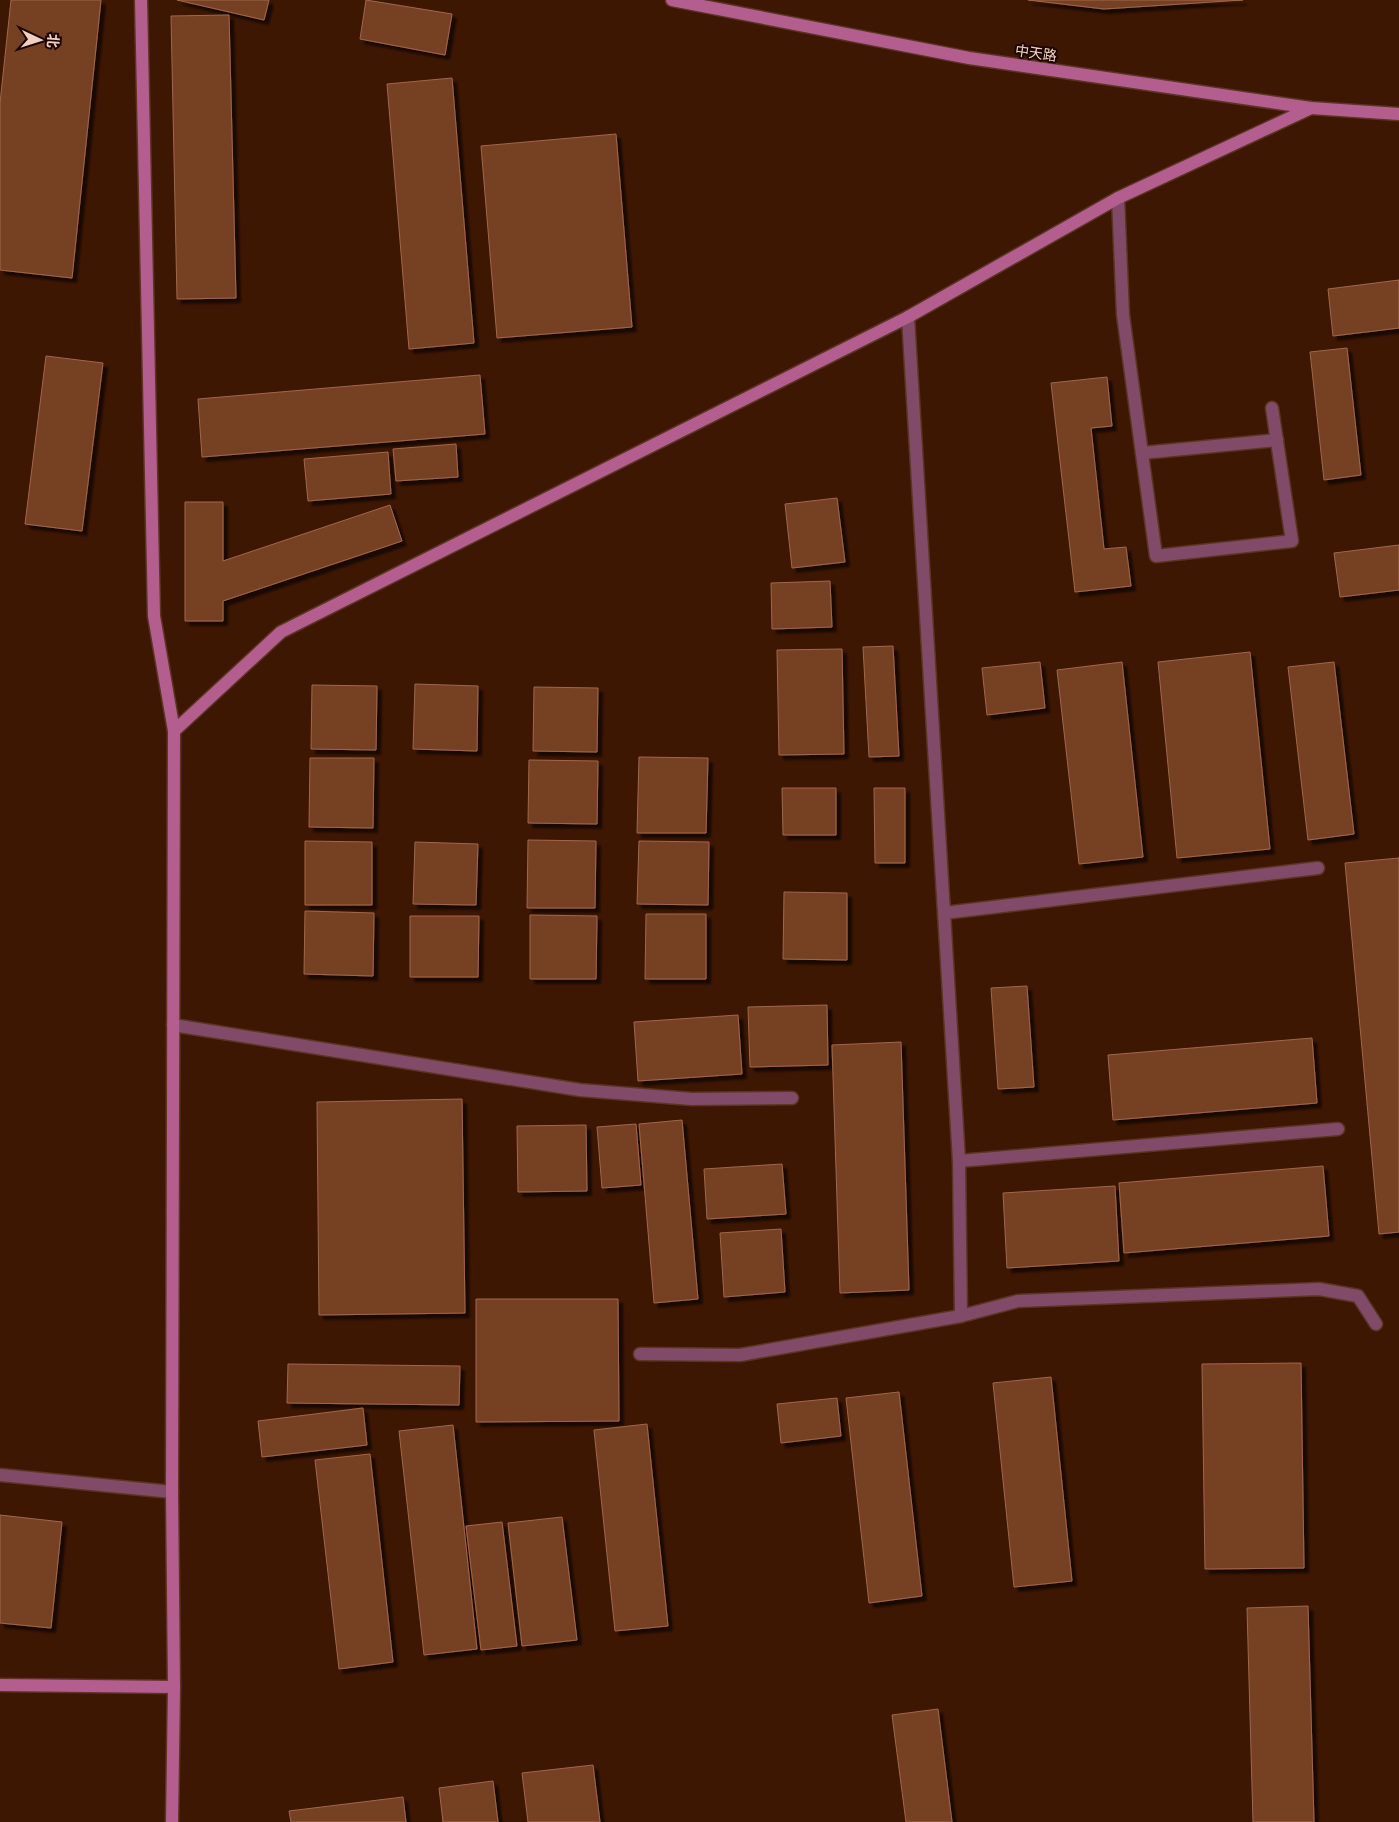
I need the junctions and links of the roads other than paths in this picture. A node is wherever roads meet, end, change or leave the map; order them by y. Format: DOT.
graph roads {
  1 [pos="140,0"];
  2 [pos="672,0"];
  3 [pos="1311,108"];
  4 [pos="1399,114"];
  5 [pos="1118,198"];
  6 [pos="908,317"];
  7 [pos="1272,408"];
  8 [pos="1276,440"];
  9 [pos="1142,453"];
  10 [pos="174,730"];
  11 [pos="1318,868"];
  12 [pos="944,913"];
  13 [pos="173,1025"];
  14 [pos="792,1098"];
  15 [pos="1338,1129"];
  16 [pos="959,1161"];
  17 [pos="961,1316"];
  18 [pos="1376,1324"];
  19 [pos="640,1354"];
  20 [pos="0,1475"];
  21 [pos="172,1492"];
  22 [pos="0,1685"];
  23 [pos="174,1687"];
  24 [pos="172,1822"];
  1 -- 10 [label="street"];
  2 -- 3 [label="street, 中天路"];
  3 -- 4 [label="street, 中天路"];
  3 -- 5 [label="street"];
  5 -- 6 [label="street"];
  5 -- 9 [label="street"];
  6 -- 10 [label="street"];
  6 -- 12 [label="street"];
  7 -- 8 [label="street"];
  8 -- 9 [label="street"];
  8 -- 9 [label="street"];
  10 -- 13 [label="street"];
  11 -- 12 [label="street"];
  12 -- 16 [label="street"];
  13 -- 14 [label="street"];
  13 -- 21 [label="street"];
  15 -- 16 [label="street"];
  16 -- 17 [label="street"];
  17 -- 18 [label="street"];
  17 -- 19 [label="street"];
  20 -- 21 [label="street"];
  21 -- 23 [label="street"];
  22 -- 23 [label="street"];
  23 -- 24 [label="street"];
}
